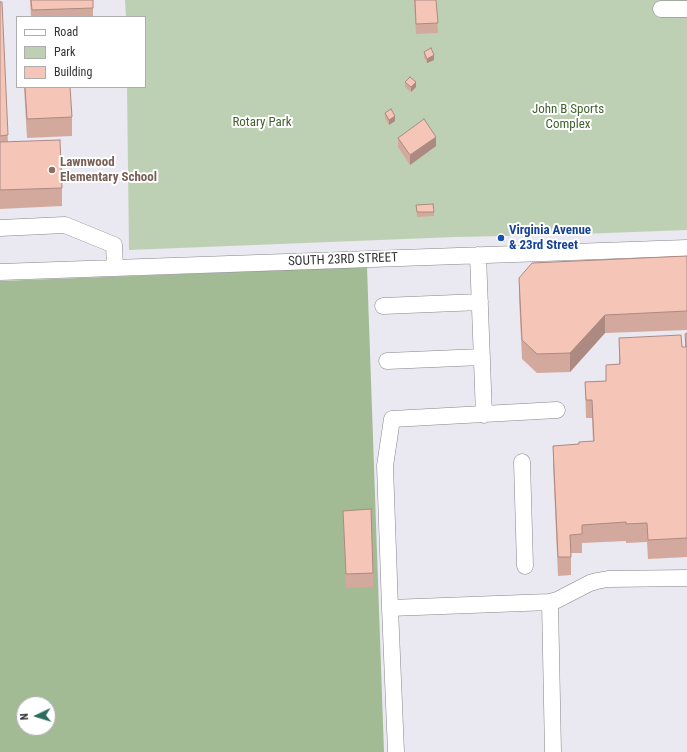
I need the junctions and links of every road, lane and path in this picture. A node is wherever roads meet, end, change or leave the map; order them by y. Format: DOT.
graph roads {
  1 [pos="687,9"];
  2 [pos="661,10"];
  3 [pos="0,228"];
  4 [pos="687,248"];
  5 [pos="478,255"];
  6 [pos="115,268"];
  7 [pos="0,272"];
  8 [pos="480,302"];
  9 [pos="383,306"];
  10 [pos="482,357"];
  11 [pos="387,361"];
  12 [pos="557,410"];
  13 [pos="484,414"];
  14 [pos="522,462"];
  15 [pos="525,566"];
  16 [pos="687,578"];
  17 [pos="550,602"];
  18 [pos="390,608"];
  19 [pos="396,752"];
  20 [pos="553,752"];
  1 -- 2 [label="street"];
  3 -- 6 [label="street"];
  4 -- 5 [label="street, SOUTH 23RD STREET"];
  5 -- 6 [label="street, SOUTH 23RD STREET"];
  5 -- 8 [label="street"];
  6 -- 7 [label="street, SOUTH 23RD STREET"];
  8 -- 9 [label="street"];
  8 -- 10 [label="street"];
  10 -- 11 [label="street"];
  10 -- 13 [label="street"];
  12 -- 13 [label="street"];
  13 -- 18 [label="street"];
  14 -- 15 [label="street"];
  16 -- 17 [label="street"];
  17 -- 18 [label="street"];
  17 -- 20 [label="street"];
  18 -- 19 [label="street"];
}
